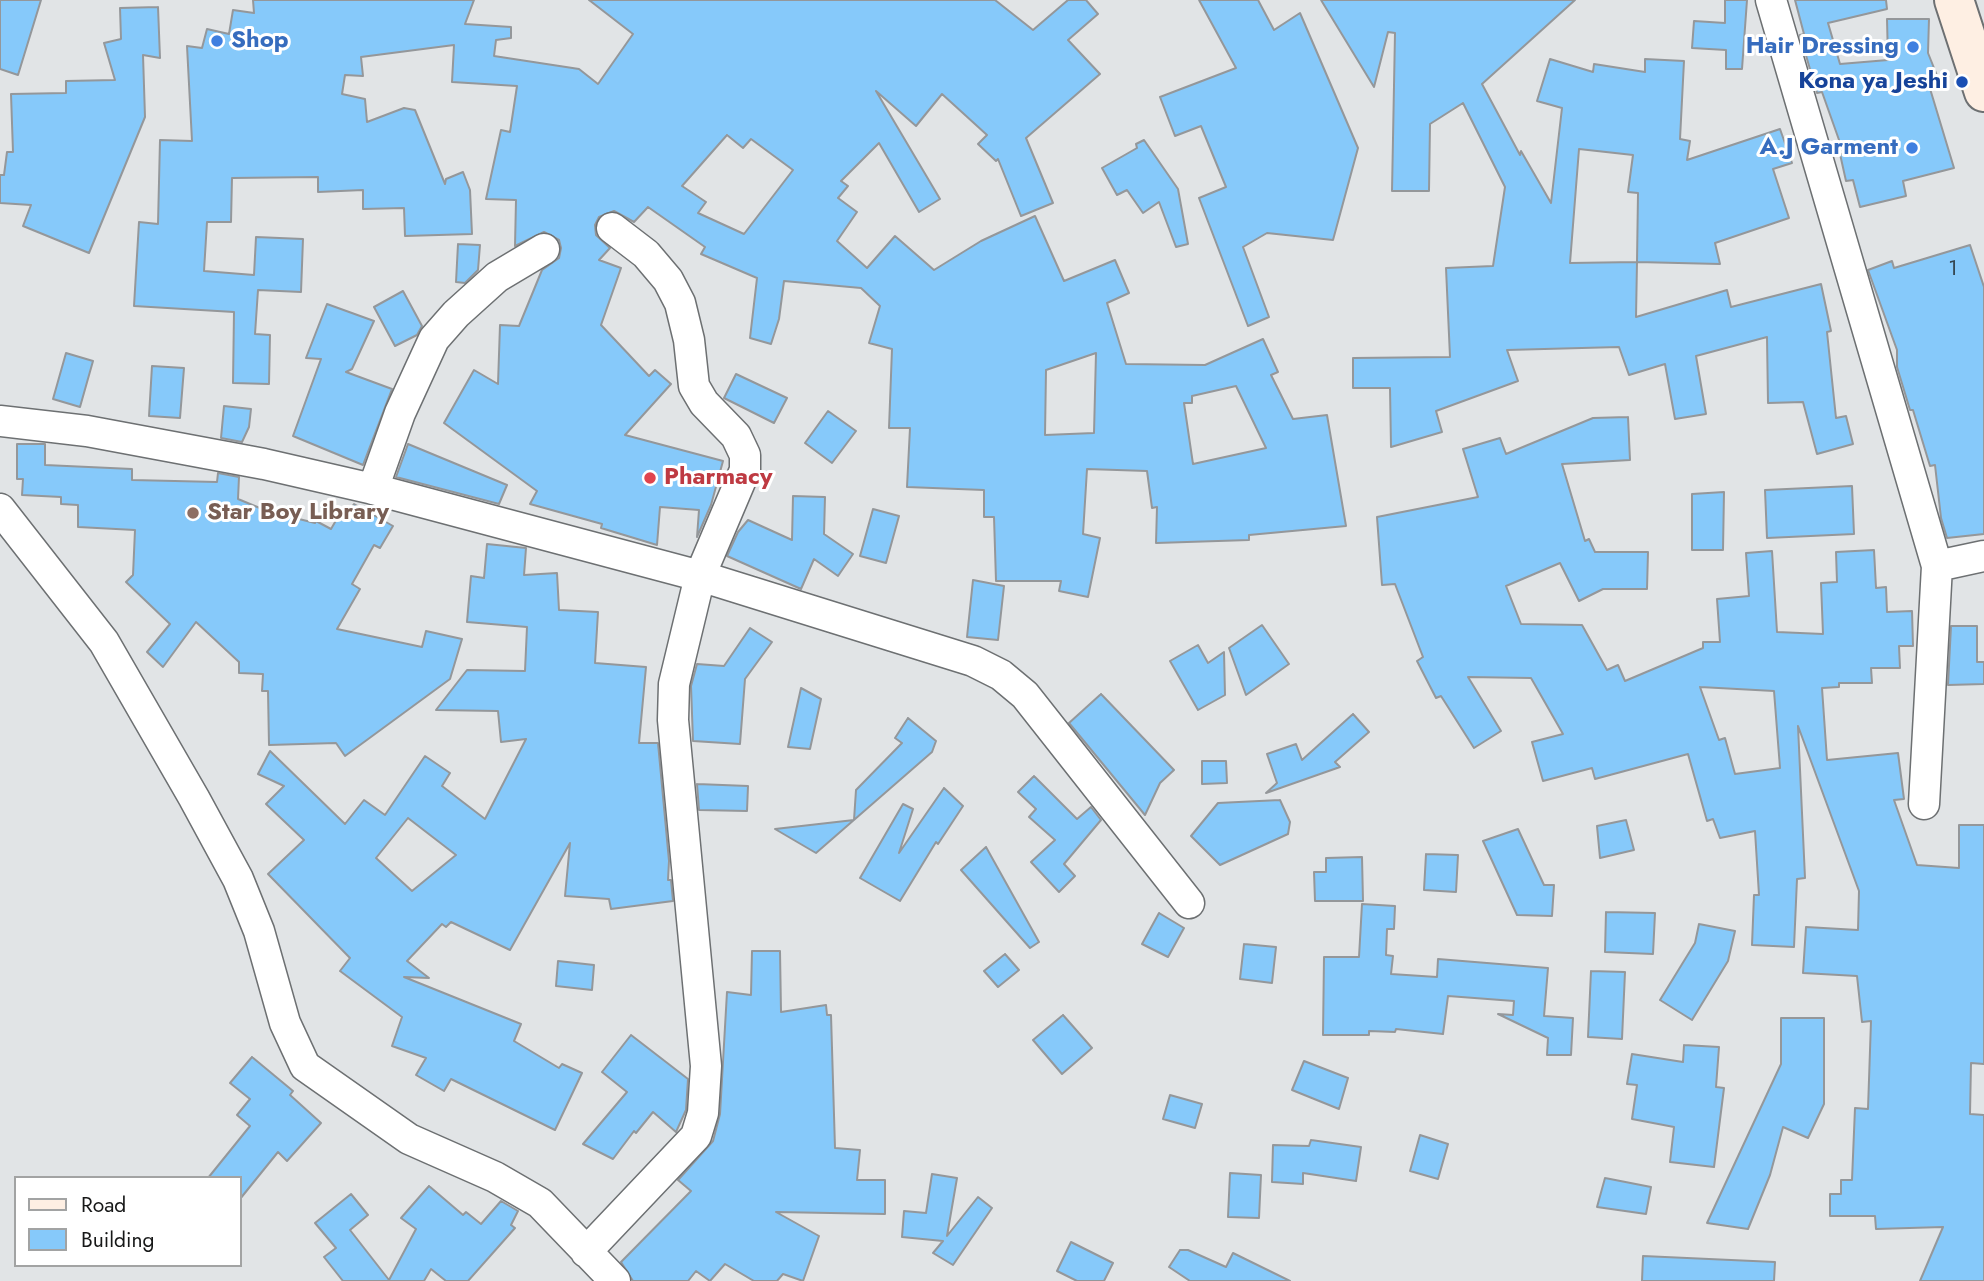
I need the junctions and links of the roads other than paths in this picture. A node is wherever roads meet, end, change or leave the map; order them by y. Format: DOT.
graph roads {
  1 [pos="1771,0"];
  2 [pos="1954,0"];
  3 [pos="1984,90"];
  4 [pos="612,228"];
  5 [pos="544,249"];
  6 [pos="0,421"];
  7 [pos="373,489"];
  8 [pos="0,509"];
  9 [pos="1984,556"];
  10 [pos="1937,566"];
  11 [pos="700,576"];
  12 [pos="1924,804"];
  13 [pos="1189,903"];
  14 [pos="586,1252"];
  15 [pos="615,1281"];
  1 -- 10 [label="street"];
  2 -- 3 [label="main road"];
  4 -- 11 [label="street"];
  5 -- 7 [label="street"];
  6 -- 7 [label="street"];
  7 -- 11 [label="street"];
  8 -- 14 [label="street"];
  9 -- 10 [label="street"];
  10 -- 12 [label="street"];
  11 -- 13 [label="street"];
  11 -- 14 [label="street"];
  14 -- 15 [label="street"];
}
